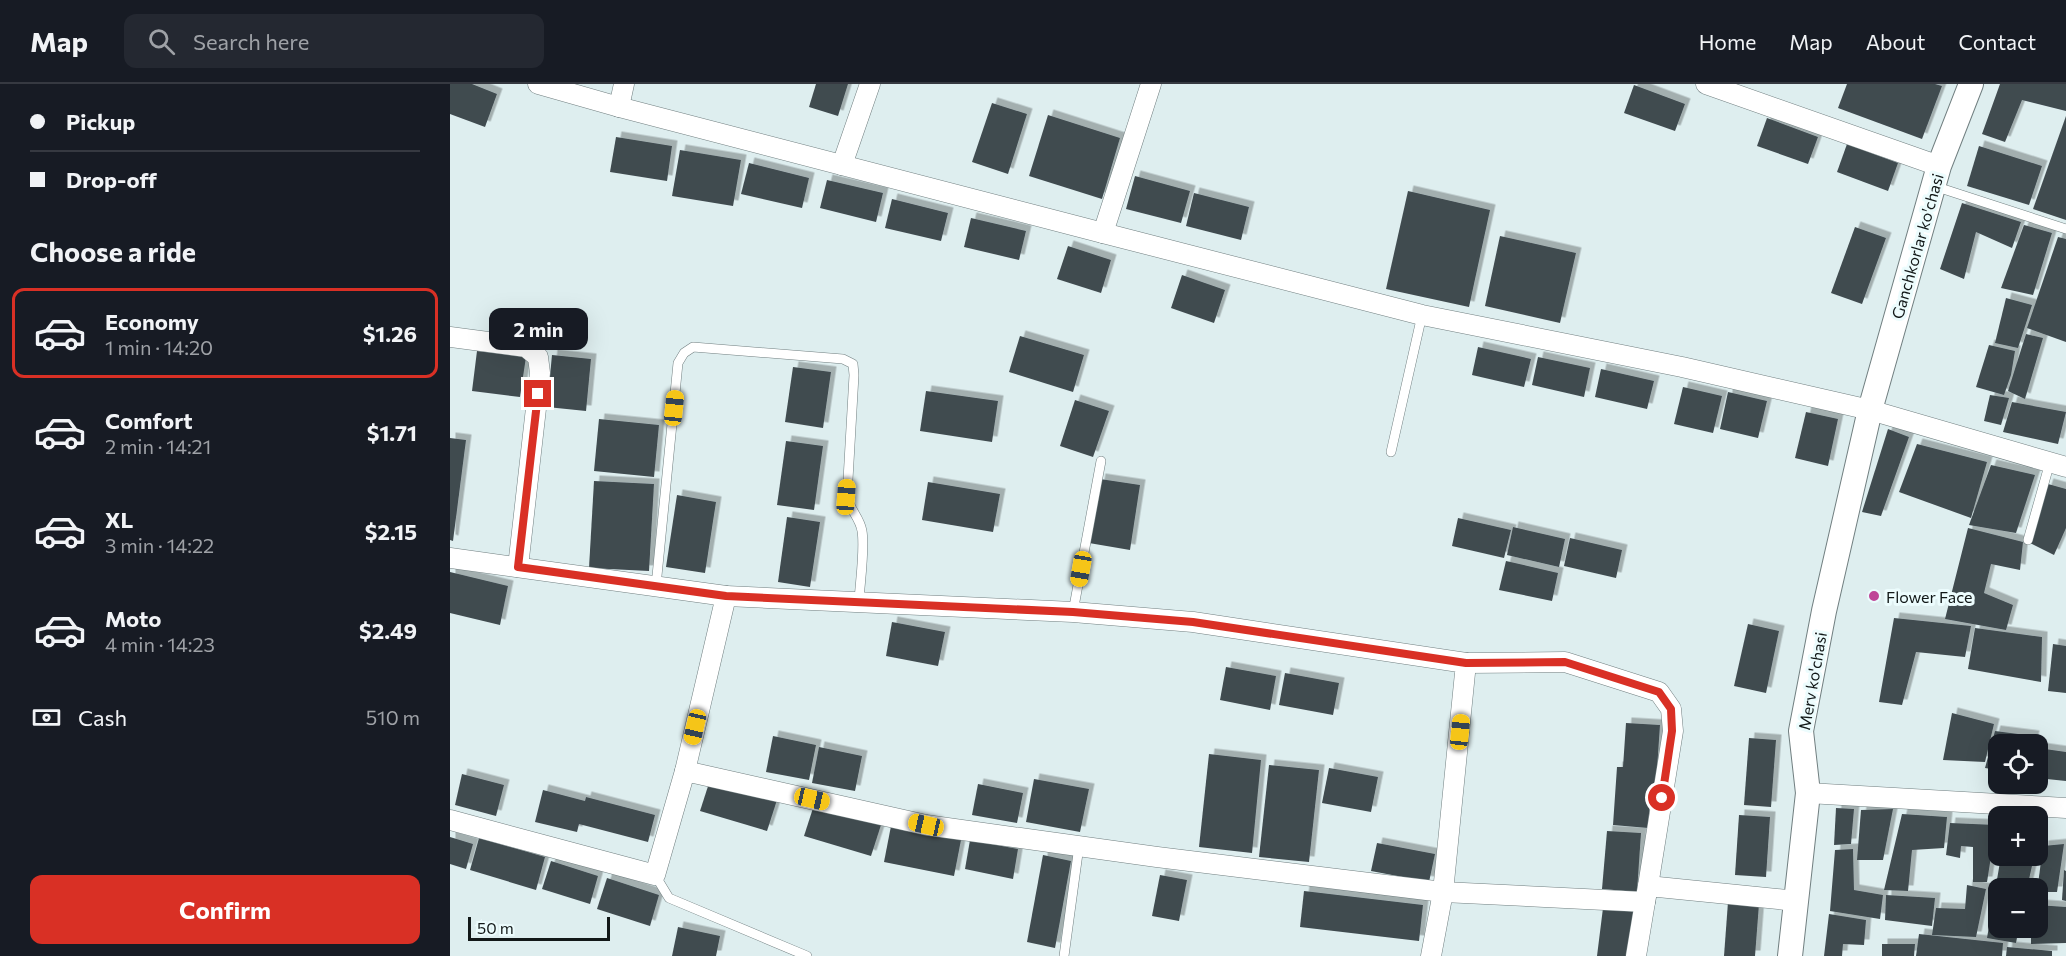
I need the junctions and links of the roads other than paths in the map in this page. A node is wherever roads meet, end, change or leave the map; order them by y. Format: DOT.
graph roads {
  1 [pos="538,84"];
  2 [pos="624,84"];
  3 [pos="870,84"];
  4 [pos="1151,84"];
  5 [pos="1971,84"];
  6 [pos="1718,86"];
  7 [pos="619,107"];
  8 [pos="842,165"];
  9 [pos="1936,176"];
  10 [pos="2066,229"];
  11 [pos="1103,233"];
  12 [pos="1422,315"];
  13 [pos="450,337"];
  14 [pos="1870,410"];
  15 [pos="1391,452"];
  16 [pos="1101,461"];
  17 [pos="2058,464"];
  18 [pos="2028,540"];
  19 [pos="450,558"];
  20 [pos="518,567"];
  21 [pos="656,586"];
  22 [pos="726,596"];
  23 [pos="859,602"];
  24 [pos="1073,612"];
  25 [pos="1466,663"];
  26 [pos="685,771"];
  27 [pos="1808,793"];
  28 [pos="2066,808"];
  29 [pos="450,820"];
  30 [pos="1079,846"];
  31 [pos="655,875"];
  32 [pos="1443,892"];
  33 [pos="1647,894"];
  34 [pos="1797,901"];
  35 [pos="807,956"];
  36 [pos="1064,956"];
  37 [pos="1431,956"];
  38 [pos="1636,956"];
  39 [pos="1790,956"];
  1 -- 7 [label="street"];
  2 -- 7 [label="street"];
  3 -- 8 [label="street"];
  4 -- 11 [label="street"];
  5 -- 9 [label="street, Ganchkorlar ko'chasi"];
  6 -- 9 [label="street"];
  7 -- 8 [label="street"];
  8 -- 11 [label="street"];
  9 -- 10 [label="lane"];
  9 -- 14 [label="street, Ganchkorlar ko'chasi"];
  11 -- 12 [label="street"];
  12 -- 14 [label="street"];
  12 -- 15 [label="lane"];
  13 -- 20 [label="street"];
  14 -- 17 [label="street"];
  14 -- 27 [label="street, Merv ko'chasi"];
  16 -- 24 [label="lane"];
  17 -- 18 [label="lane"];
  19 -- 20 [label="street"];
  20 -- 21 [label="street"];
  21 -- 22 [label="street"];
  21 -- 23 [label="lane"];
  22 -- 23 [label="street"];
  22 -- 26 [label="street"];
  23 -- 24 [label="street"];
  24 -- 25 [label="street"];
  25 -- 32 [label="street"];
  25 -- 33 [label="street"];
  26 -- 30 [label="street"];
  26 -- 31 [label="street"];
  27 -- 28 [label="street"];
  27 -- 34 [label="street, Merv ko'chasi"];
  29 -- 31 [label="street"];
  30 -- 32 [label="street"];
  30 -- 36 [label="lane"];
  31 -- 35 [label="lane"];
  32 -- 33 [label="street"];
  32 -- 37 [label="street"];
  33 -- 34 [label="street"];
  33 -- 38 [label="street"];
  34 -- 39 [label="street, Merv ko'chasi"];
}
